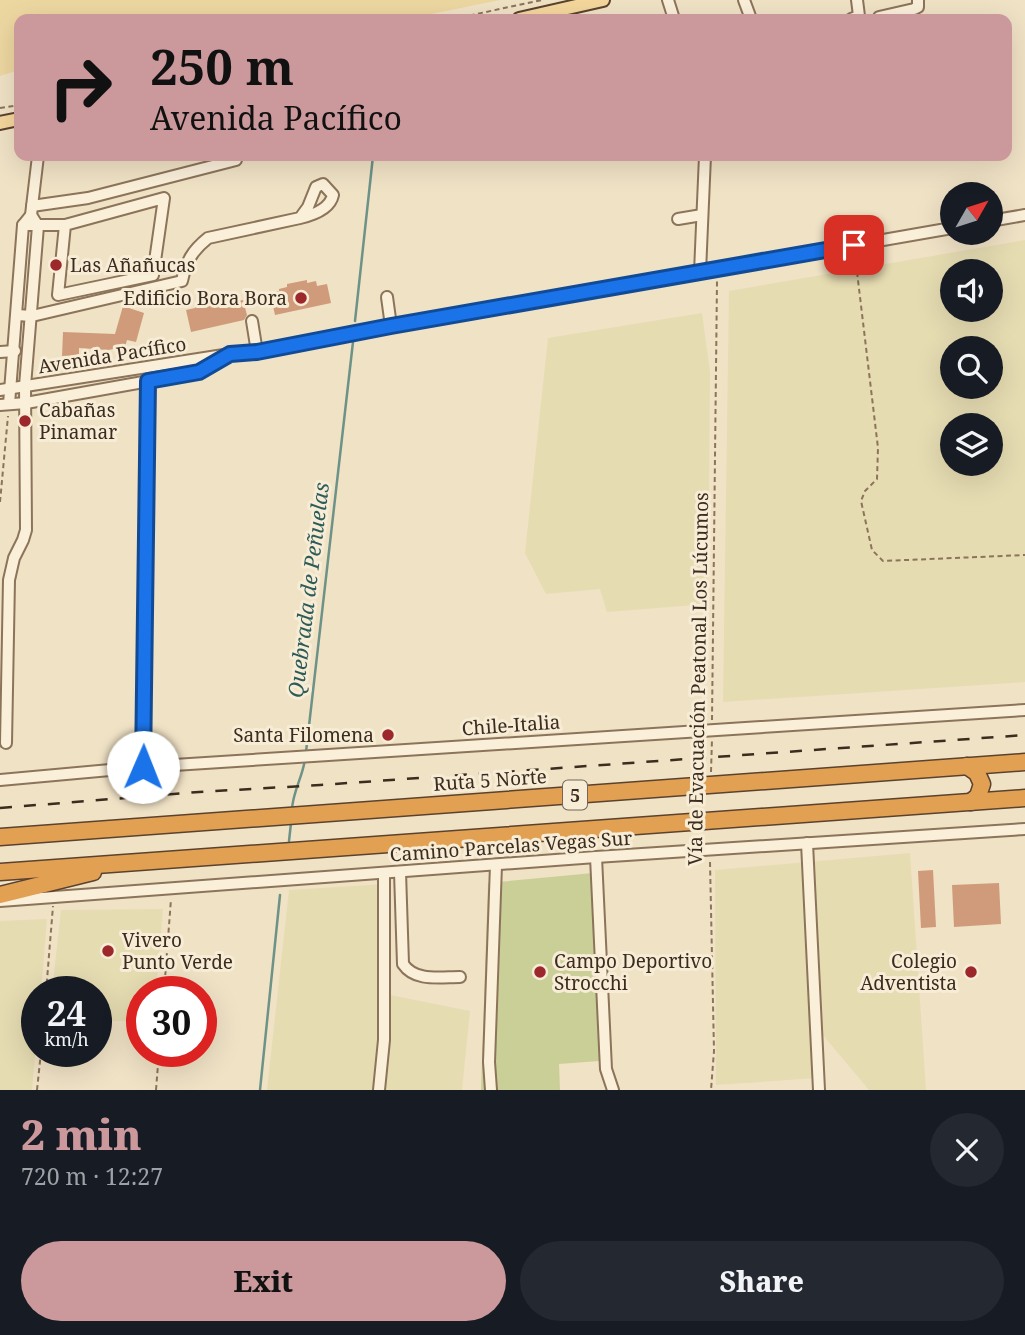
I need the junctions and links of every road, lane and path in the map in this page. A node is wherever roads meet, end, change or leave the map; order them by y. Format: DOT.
graph roads {
  1 [pos="542,0"];
  2 [pos="603,0"];
  3 [pos="918,0"];
  4 [pos="476,14"];
  5 [pos="541,14"];
  6 [pos="888,14"];
  7 [pos="37,161"];
  8 [pos="232,161"];
  9 [pos="705,161"];
  10 [pos="32,210"];
  11 [pos="702,215"];
  12 [pos="1025,215"];
  13 [pos="300,218"];
  14 [pos="678,219"];
  15 [pos="1003,219"];
  16 [pos="23,225"];
  17 [pos="65,225"];
  18 [pos="38,226"];
  19 [pos="940,230"];
  20 [pos="854,245"];
  21 [pos="717,269"];
  22 [pos="700,272"];
  23 [pos="387,297"];
  24 [pos="17,315"];
  25 [pos="32,316"];
  26 [pos="252,321"];
  27 [pos="391,326"];
  28 [pos="15,351"];
  29 [pos="0,352"];
  30 [pos="257,352"];
  31 [pos="230,354"];
  32 [pos="148,381"];
  33 [pos="25,386"];
  34 [pos="5,389"];
  35 [pos="26,403"];
  36 [pos="4,405"];
  37 [pos="0,502"];
  38 [pos="1025,555"];
  39 [pos="1025,710"];
  40 [pos="712,731"];
  41 [pos="6,743"];
  42 [pos="1025,762"];
  43 [pos="967,766"];
  44 [pos="143,767"];
  45 [pos="0,780"];
  46 [pos="711,785"];
  47 [pos="1025,798"];
  48 [pos="971,802"];
  49 [pos="1025,829"];
  50 [pos="0,837"];
  51 [pos="807,843"];
  52 [pos="709,850"];
  53 [pos="596,857"];
  54 [pos="137,861"];
  55 [pos="496,865"];
  56 [pos="0,872"];
  57 [pos="400,872"];
  58 [pos="384,873"];
  59 [pos="172,890"];
  60 [pos="0,895"];
  61 [pos="54,898"];
  62 [pos="0,901"];
  63 [pos="47,976"];
  64 [pos="165,976"];
  65 [pos="460,977"];
  66 [pos="39,1067"];
  67 [pos="158,1067"];
  68 [pos="37,1090"];
  69 [pos="156,1090"];
  70 [pos="379,1090"];
  71 [pos="491,1090"];
  72 [pos="613,1090"];
  73 [pos="711,1090"];
  74 [pos="820,1090"];
  1 -- 4 [label="path"];
  2 -- 5 [label="main road"];
  3 -- 6 [label="street"];
  7 -- 10 [label="street"];
  8 -- 10 [label="street"];
  9 -- 11 [label="street"];
  10 -- 16 [label="street"];
  10 -- 18 [label="street"];
  11 -- 14 [label="street"];
  11 -- 22 [label="street"];
  12 -- 15 [label="street"];
  13 -- 25 [label="street"];
  16 -- 18 [label="street"];
  16 -- 24 [label="street"];
  17 -- 17 [label="street"];
  17 -- 18 [label="street"];
  18 -- 25 [label="street"];
  19 -- 20 [label="street, Avenida Pacífico"];
  20 -- 21 [label="street, Avenida Pacífico"];
  20 -- 38 [label="path"];
  21 -- 22 [label="street, Avenida Pacífico"];
  21 -- 40 [label="path, Vía de Evacuación Peatonal Los Lúcumos"];
  22 -- 27 [label="street, Avenida Pacífico"];
  23 -- 27 [label="street"];
  24 -- 25 [label="street"];
  24 -- 28 [label="street"];
  25 -- 33 [label="street"];
  26 -- 30 [label="street"];
  27 -- 30 [label="street, Avenida Pacífico"];
  28 -- 29 [label="street"];
  28 -- 34 [label="street"];
  30 -- 31 [label="street, Avenida Pacífico"];
  31 -- 32 [label="street, Avenida Pacífico"];
  31 -- 33 [label="street, Avenida Pacífico"];
  32 -- 35 [label="street, Avenida Pacífico"];
  32 -- 44 [label="street"];
  33 -- 34 [label="street, Avenida Pacífico"];
  33 -- 35 [label="street"];
  34 -- 36 [label="street"];
  35 -- 36 [label="street, Avenida Pacífico"];
  35 -- 41 [label="street"];
  36 -- 37 [label="path"];
  39 -- 40 [label="street, Chile-Italia"];
  40 -- 44 [label="street, Chile-Italia"];
  40 -- 46 [label="path, Vía de Evacuación Peatonal Los Lúcumos"];
  42 -- 43 [label="highway, Ruta 5 Norte / 5"];
  43 -- 46 [label="highway, Ruta 5 Norte / 5"];
  43 -- 48 [label="highway"];
  44 -- 45 [label="street, Chile-Italia"];
  46 -- 50 [label="highway, Ruta 5 Norte / 5"];
  47 -- 48 [label="highway, 5"];
  48 -- 54 [label="highway, 5"];
  49 -- 51 [label="street, Camino Parcelas Vegas Sur"];
  51 -- 52 [label="street, Camino Parcelas Vegas Sur"];
  51 -- 74 [label="street"];
  52 -- 53 [label="street, Camino Parcelas Vegas Sur"];
  52 -- 73 [label="path, Vía de Evacuación Peatonal Los Lúcumos"];
  53 -- 55 [label="street, Camino Parcelas Vegas Sur"];
  53 -- 72 [label="street"];
  54 -- 56 [label="highway, 5"];
  54 -- 60 [label="highway"];
  55 -- 57 [label="street, Camino Parcelas Vegas Sur"];
  55 -- 71 [label="street"];
  57 -- 58 [label="street, Camino Parcelas Vegas Sur"];
  57 -- 65 [label="street"];
  58 -- 59 [label="street, Camino Parcelas Vegas Sur"];
  58 -- 70 [label="street"];
  59 -- 61 [label="street, Camino Parcelas Vegas Sur"];
  59 -- 64 [label="path"];
  61 -- 62 [label="street, Camino Parcelas Vegas Sur"];
  61 -- 63 [label="path"];
  66 -- 68 [label="path"];
  67 -- 69 [label="path"];
}
